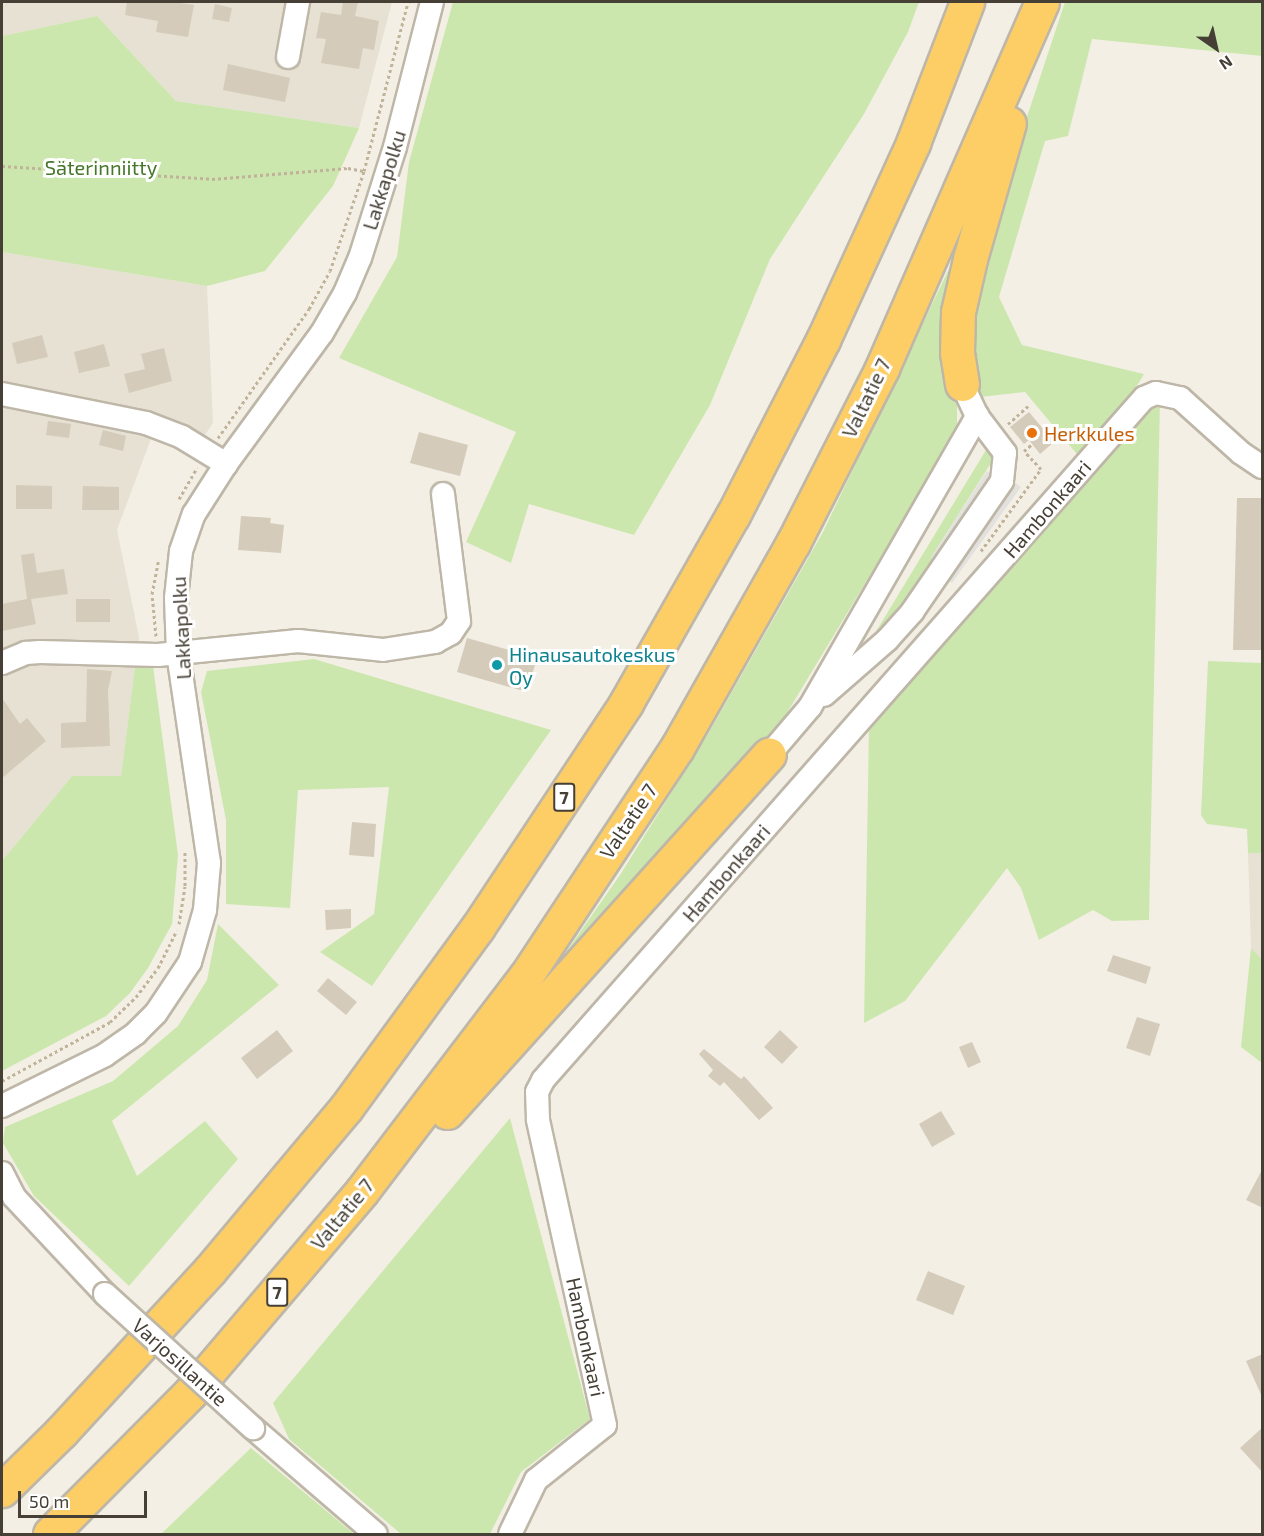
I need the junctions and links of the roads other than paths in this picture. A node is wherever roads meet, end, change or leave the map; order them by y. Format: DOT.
graph roads {
  1 [pos="298,2"];
  2 [pos="432,2"];
  3 [pos="967,2"];
  4 [pos="1042,2"];
  5 [pos="1047,2"];
  6 [pos="288,57"];
  7 [pos="962,384"];
  8 [pos="2,394"];
  9 [pos="977,416"];
  10 [pos="217,459"];
  11 [pos="1263,467"];
  12 [pos="442,494"];
  13 [pos="168,654"];
  14 [pos="2,663"];
  15 [pos="810,708"];
  16 [pos="769,755"];
  17 [pos="2,1106"];
  18 [pos="2,1173"];
  19 [pos="362,1191"];
  20 [pos="2,1490"];
  21 [pos="50,1534"];
  22 [pos="376,1534"];
  23 [pos="510,1534"];
  1 -- 6 [label="street"];
  2 -- 10 [label="street, Lakkapolku"];
  3 -- 20 [label="highway, 7"];
  4 -- 19 [label="highway, Valtatie 7 / 7"];
  5 -- 7 [label="highway"];
  7 -- 9 [label="street"];
  8 -- 10 [label="street"];
  9 -- 15 [label="street"];
  9 -- 15 [label="street"];
  10 -- 13 [label="street, Lakkapolku"];
  11 -- 23 [label="street, Hambonkaari"];
  12 -- 13 [label="street"];
  13 -- 14 [label="street"];
  13 -- 17 [label="street, Lakkapolku"];
  15 -- 16 [label="street"];
  16 -- 19 [label="highway"];
  18 -- 22 [label="street, Varjosillantie, bridge"];
  19 -- 21 [label="highway, Valtatie 7 / 7"];
}
